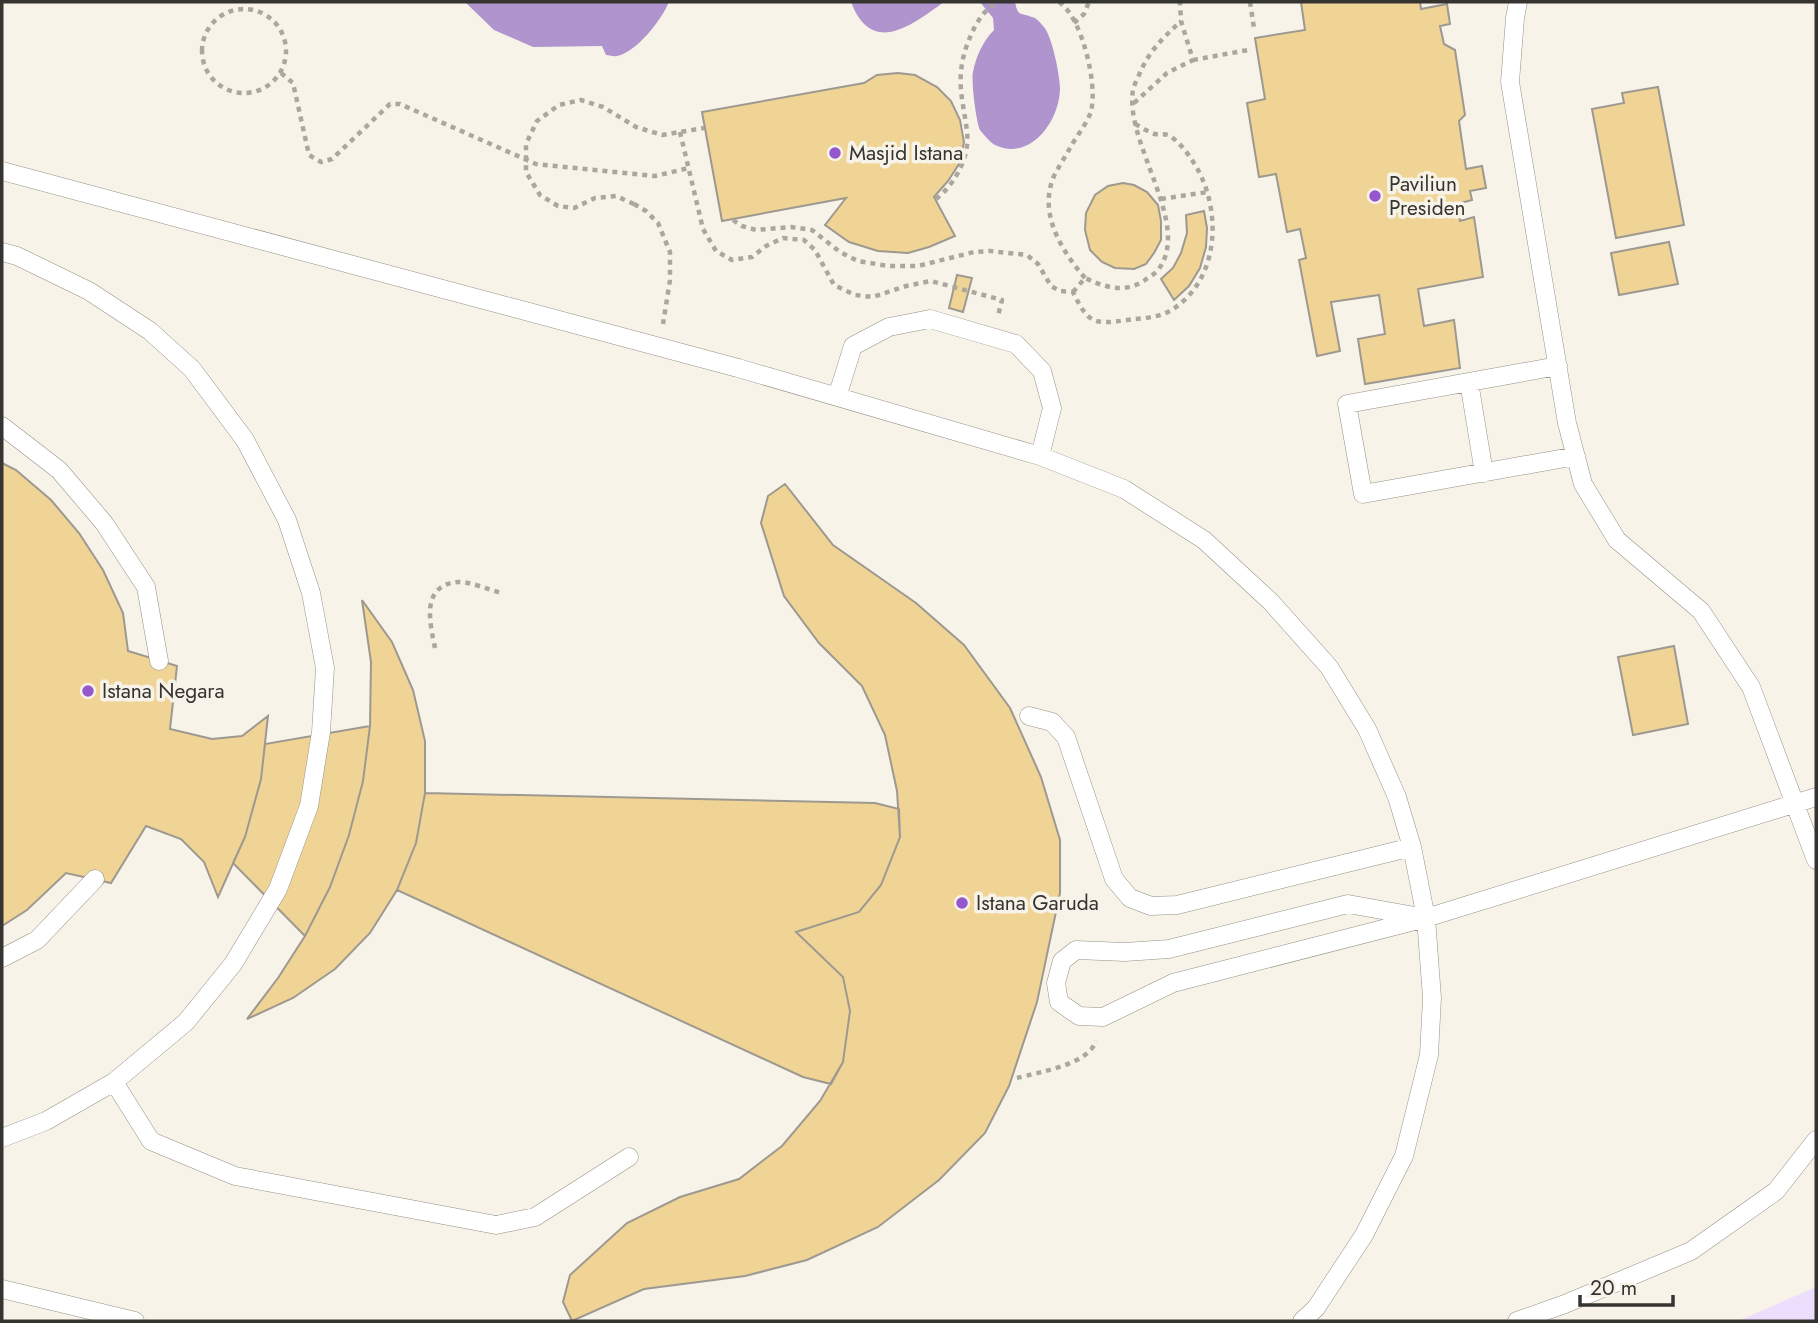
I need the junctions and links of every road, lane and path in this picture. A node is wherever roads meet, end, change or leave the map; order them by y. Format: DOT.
graph roads {
  1 [pos="998,2"];
  2 [pos="1059,2"];
  3 [pos="1089,2"];
  4 [pos="1180,2"];
  5 [pos="1250,2"];
  6 [pos="1518,2"];
  7 [pos="1181,21"];
  8 [pos="1074,23"];
  9 [pos="1254,28"];
  10 [pos="1248,50"];
  11 [pos="1193,60"];
  12 [pos="281,73"];
  13 [pos="1133,104"];
  14 [pos="1135,124"];
  15 [pos="704,128"];
  16 [pos="680,132"];
  17 [pos="689,168"];
  18 [pos="2,171"];
  19 [pos="1208,192"];
  20 [pos="936,199"];
  21 [pos="1161,200"];
  22 [pos="733,220"];
  23 [pos="2,252"];
  24 [pos="1085,278"];
  25 [pos="1073,292"];
  26 [pos="661,334"];
  27 [pos="993,337"];
  28 [pos="1558,366"];
  29 [pos="1469,382"];
  30 [pos="837,397"];
  31 [pos="2,426"];
  32 [pos="1040,456"];
  33 [pos="1576,456"];
  34 [pos="1485,472"];
  35 [pos="501,593"];
  36 [pos="435,648"];
  37 [pos="159,661"];
  38 [pos="1029,716"];
  39 [pos="1816,797"];
  40 [pos="1795,803"];
  41 [pos="1412,848"];
  42 [pos="1816,860"];
  43 [pos="94,880"];
  44 [pos="1426,918"];
  45 [pos="2,958"];
  46 [pos="1103,1017"];
  47 [pos="1017,1077"];
  48 [pos="114,1082"];
  49 [pos="2,1138"];
  50 [pos="1816,1140"];
  51 [pos="629,1157"];
  52 [pos="2,1289"];
  53 [pos="135,1321"];
  54 [pos="1302,1321"];
  55 [pos="1517,1321"];
  1 -- 20 [label="path"];
  2 -- 8 [label="path"];
  3 -- 8 [label="path"];
  4 -- 7 [label="path"];
  5 -- 9 [label="path"];
  6 -- 28 [label="lane"];
  7 -- 11 [label="path"];
  7 -- 13 [label="path"];
  8 -- 24 [label="path"];
  10 -- 11 [label="path"];
  11 -- 13 [label="path"];
  12 -- 12 [label="path"];
  12 -- 17 [label="path"];
  13 -- 14 [label="path"];
  14 -- 19 [label="path"];
  14 -- 21 [label="path"];
  15 -- 16 [label="path, bridge"];
  16 -- 17 [label="path"];
  16 -- 26 [label="path, bridge"];
  17 -- 27 [label="path"];
  18 -- 30 [label="lane, bridge"];
  19 -- 21 [label="path"];
  19 -- 25 [label="path"];
  21 -- 24 [label="path"];
  22 -- 25 [label="path"];
  23 -- 48 [label="lane"];
  24 -- 25 [label="path"];
  27 -- 30 [label="lane"];
  27 -- 32 [label="lane"];
  28 -- 29 [label="lane"];
  28 -- 33 [label="lane"];
  29 -- 34 [label="lane"];
  29 -- 34 [label="lane"];
  30 -- 32 [label="lane"];
  31 -- 37 [label="lane"];
  32 -- 41 [label="lane"];
  33 -- 34 [label="lane"];
  33 -- 40 [label="lane"];
  35 -- 36 [label="path"];
  38 -- 41 [label="lane"];
  39 -- 40 [label="lane"];
  40 -- 42 [label="lane"];
  40 -- 44 [label="lane"];
  41 -- 44 [label="lane"];
  43 -- 45 [label="lane"];
  44 -- 46 [label="lane"];
  44 -- 46 [label="lane"];
  44 -- 54 [label="lane"];
  46 -- 47 [label="path"];
  48 -- 49 [label="lane"];
  48 -- 51 [label="lane"];
  50 -- 55 [label="lane"];
  52 -- 53 [label="lane"];
}
